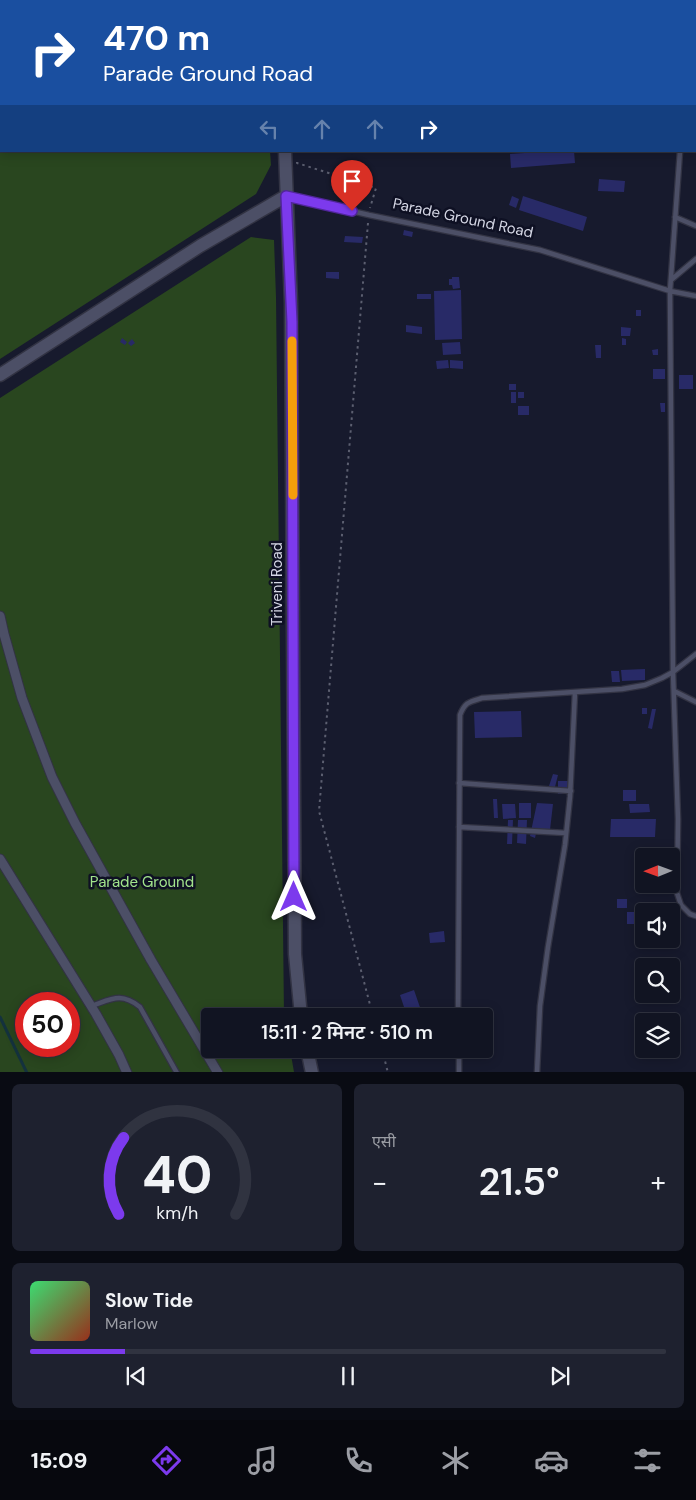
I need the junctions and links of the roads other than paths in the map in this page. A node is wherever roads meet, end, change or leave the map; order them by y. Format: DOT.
graph roads {
  1 [pos="285,152"];
  2 [pos="680,152"];
  3 [pos="286,196"];
  4 [pos="675,217"];
  5 [pos="696,226"];
  6 [pos="696,259"];
  7 [pos="671,280"];
  8 [pos="670,290"];
  9 [pos="696,296"];
  10 [pos="0,375"];
  11 [pos="0,616"];
  12 [pos="696,654"];
  13 [pos="673,672"];
  14 [pos="575,692"];
  15 [pos="674,692"];
  16 [pos="696,702"];
  17 [pos="459,783"];
  18 [pos="571,791"];
  19 [pos="459,827"];
  20 [pos="566,833"];
  21 [pos="0,859"];
  22 [pos="696,916"];
  23 [pos="91,1006"];
  24 [pos="299,1008"];
  25 [pos="458,1008"];
  26 [pos="309,1058"];
  27 [pos="458,1058"];
  28 [pos="127,1072"];
  29 [pos="177,1072"];
  30 [pos="218,1072"];
  31 [pos="312,1072"];
  32 [pos="459,1072"];
  33 [pos="536,1072"];
  1 -- 3 [label="main road, Triveni Road"];
  2 -- 4 [label="lane"];
  3 -- 8 [label="lane, Parade Ground Road"];
  3 -- 10 [label="main road"];
  3 -- 24 [label="main road, Triveni Road"];
  4 -- 5 [label="lane"];
  4 -- 7 [label="lane"];
  6 -- 7 [label="lane"];
  7 -- 8 [label="lane"];
  8 -- 9 [label="lane, Parade Ground Road"];
  8 -- 13 [label="lane"];
  11 -- 30 [label="street"];
  12 -- 13 [label="lane"];
  13 -- 14 [label="lane"];
  13 -- 15 [label="lane"];
  14 -- 17 [label="lane"];
  14 -- 18 [label="lane"];
  15 -- 16 [label="lane"];
  15 -- 22 [label="lane"];
  17 -- 18 [label="lane"];
  17 -- 19 [label="lane"];
  18 -- 20 [label="lane"];
  19 -- 20 [label="lane"];
  19 -- 25 [label="lane"];
  20 -- 33 [label="lane"];
  21 -- 23 [label="street"];
  23 -- 28 [label="street"];
  23 -- 29 [label="lane"];
  26 -- 31 [label="main road"];
  27 -- 32 [label="lane"];
}
